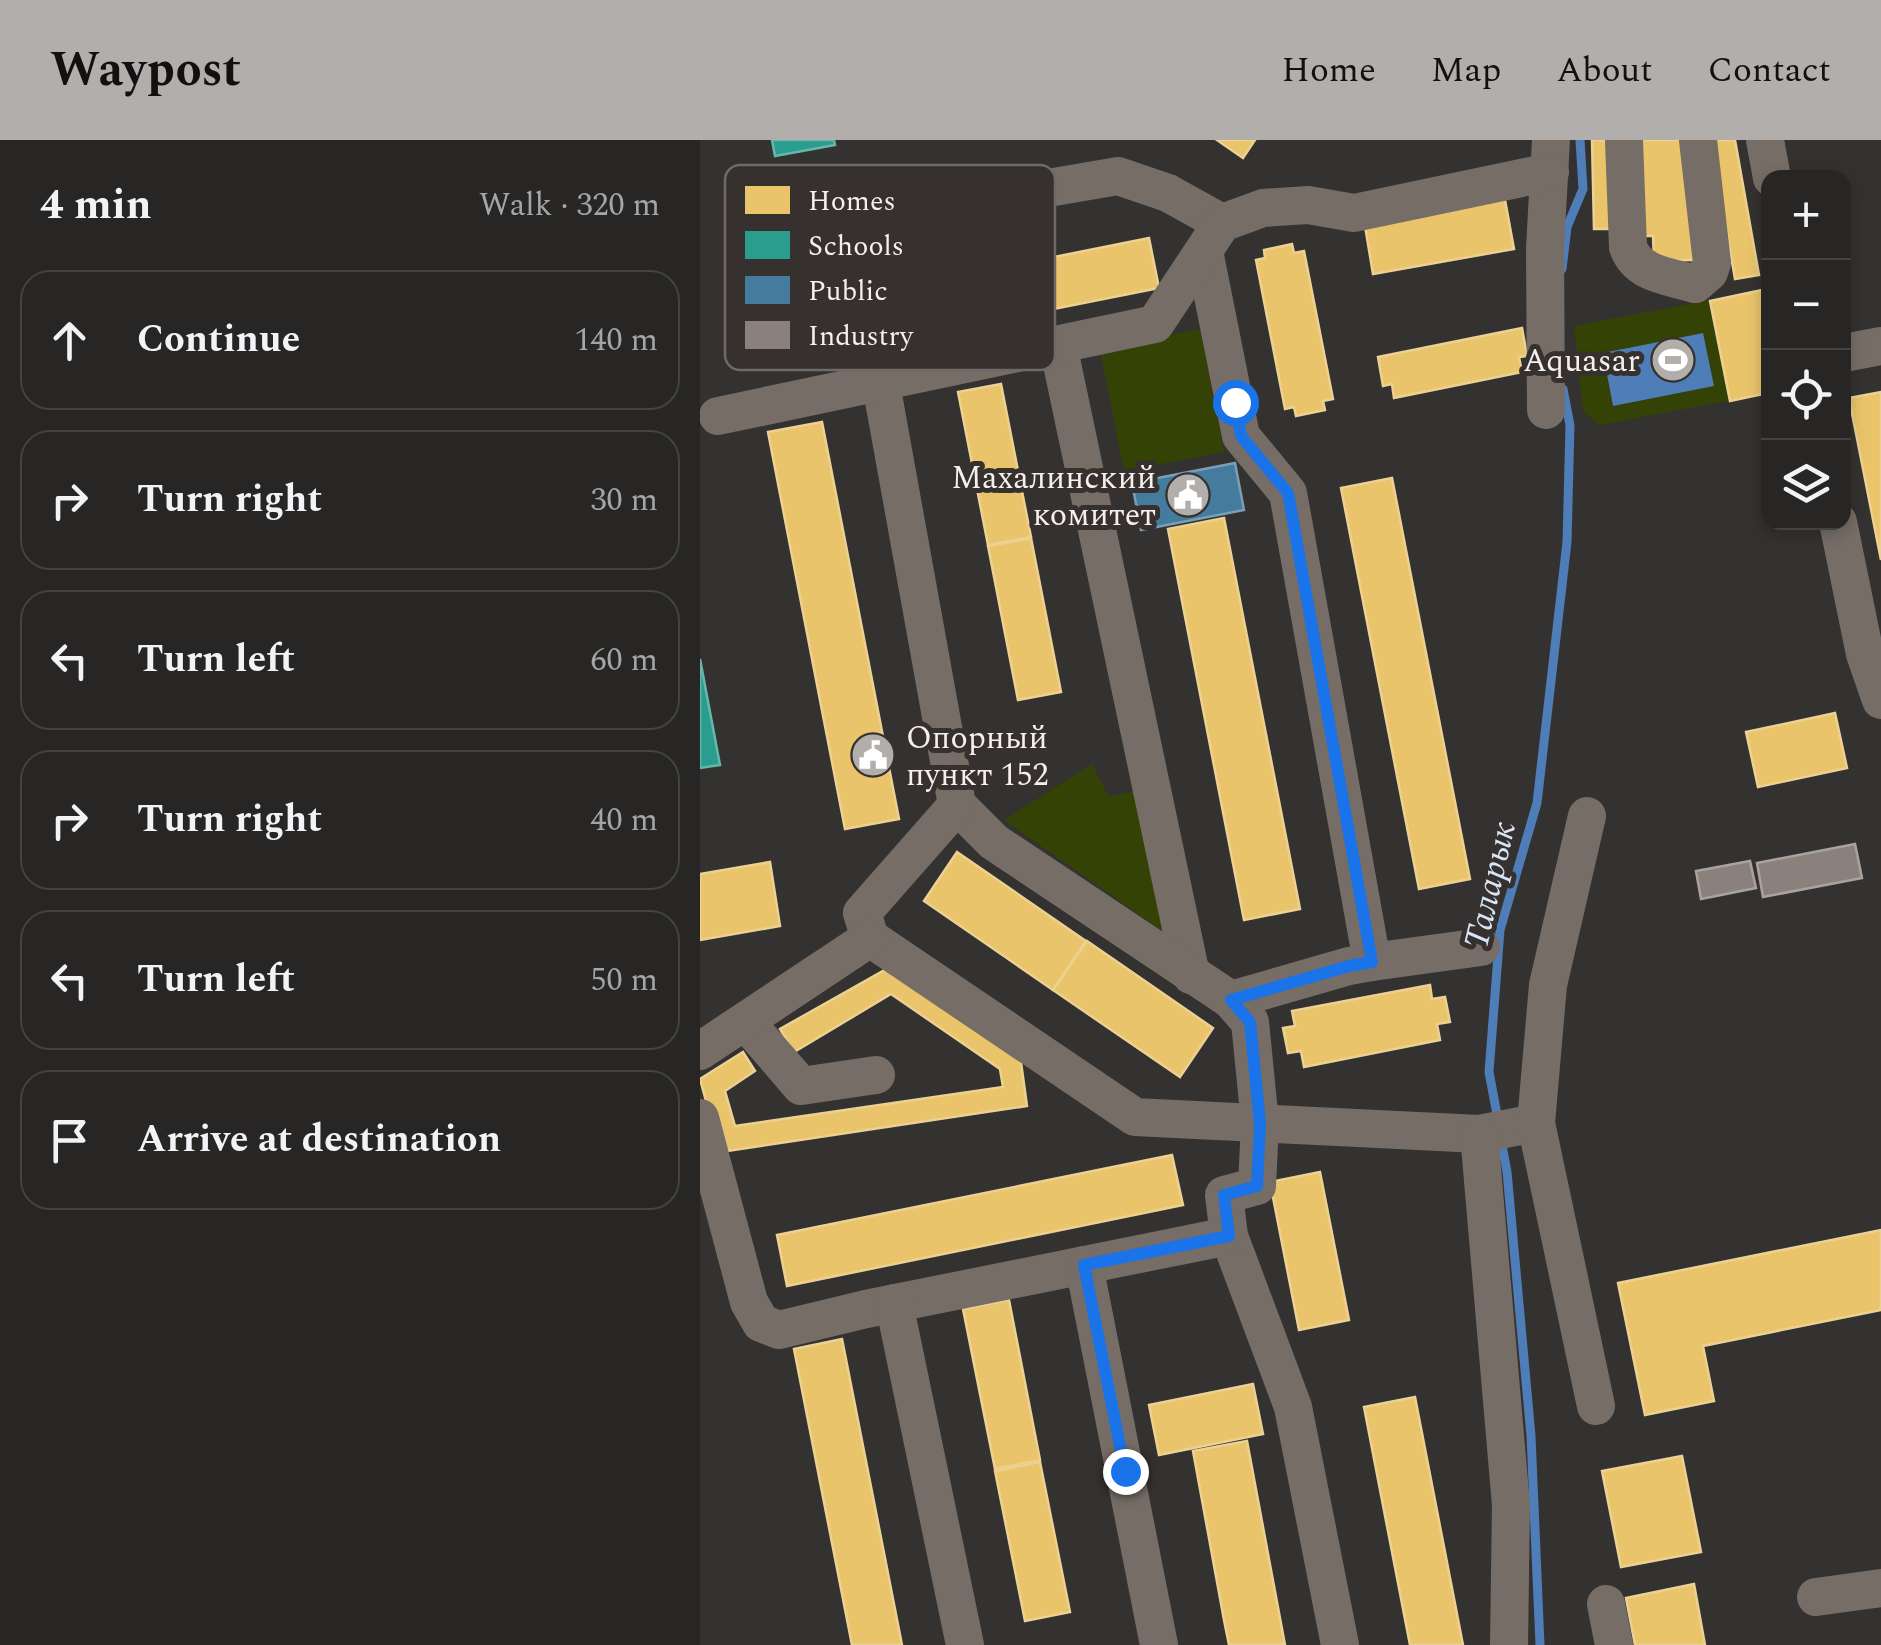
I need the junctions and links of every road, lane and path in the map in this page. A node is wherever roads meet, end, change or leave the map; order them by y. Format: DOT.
graph roads {
  1 [pos="1624,140"];
  2 [pos="1698,140"];
  3 [pos="1766,140"];
  4 [pos="1550,156"];
  5 [pos="1771,170"];
  6 [pos="1055,187"];
  7 [pos="1213,236"];
  8 [pos="1058,345"];
  9 [pos="1055,346"];
  10 [pos="1881,346"];
  11 [pos="1851,352"];
  12 [pos="945,370"];
  13 [pos="881,384"];
  14 [pos="1546,410"];
  15 [pos="718,416"];
  16 [pos="1840,530"];
  17 [pos="1881,700"];
  18 [pos="957,805"];
  19 [pos="1587,816"];
  20 [pos="870,938"];
  21 [pos="1481,947"];
  22 [pos="1372,962"];
  23 [pos="1191,975"];
  24 [pos="1231,1000"];
  25 [pos="746,1022"];
  26 [pos="700,1050"];
  27 [pos="876,1075"];
  28 [pos="700,1118"];
  29 [pos="1260,1123"];
  30 [pos="1536,1123"];
  31 [pos="1479,1134"];
  32 [pos="1229,1236"];
  33 [pos="1084,1265"];
  34 [pos="894,1303"];
  35 [pos="1596,1406"];
  36 [pos="1881,1588"];
  37 [pos="1816,1597"];
  38 [pos="1606,1604"];
  39 [pos="965,1645"];
  40 [pos="1160,1645"];
  41 [pos="1340,1645"];
  42 [pos="1509,1645"];
  43 [pos="1614,1645"];
  1 -- 2 [label="street"];
  3 -- 5 [label="street"];
  4 -- 7 [label="street"];
  4 -- 14 [label="street"];
  6 -- 7 [label="street"];
  7 -- 8 [label="street"];
  7 -- 22 [label="street"];
  8 -- 9 [label="street"];
  8 -- 23 [label="street"];
  10 -- 11 [label="street"];
  12 -- 13 [label="street"];
  13 -- 15 [label="street"];
  13 -- 18 [label="street"];
  16 -- 17 [label="street"];
  18 -- 20 [label="street"];
  18 -- 23 [label="street"];
  19 -- 30 [label="street"];
  20 -- 25 [label="street"];
  20 -- 29 [label="street"];
  21 -- 22 [label="street"];
  22 -- 24 [label="street"];
  23 -- 24 [label="street"];
  24 -- 29 [label="street"];
  25 -- 26 [label="street"];
  25 -- 27 [label="street"];
  28 -- 34 [label="street"];
  29 -- 31 [label="street"];
  29 -- 32 [label="street"];
  30 -- 31 [label="street"];
  30 -- 35 [label="street"];
  31 -- 42 [label="street"];
  32 -- 33 [label="street"];
  32 -- 41 [label="street"];
  33 -- 34 [label="street"];
  33 -- 40 [label="street"];
  34 -- 39 [label="street"];
  36 -- 37 [label="street"];
  38 -- 43 [label="street"];
}
